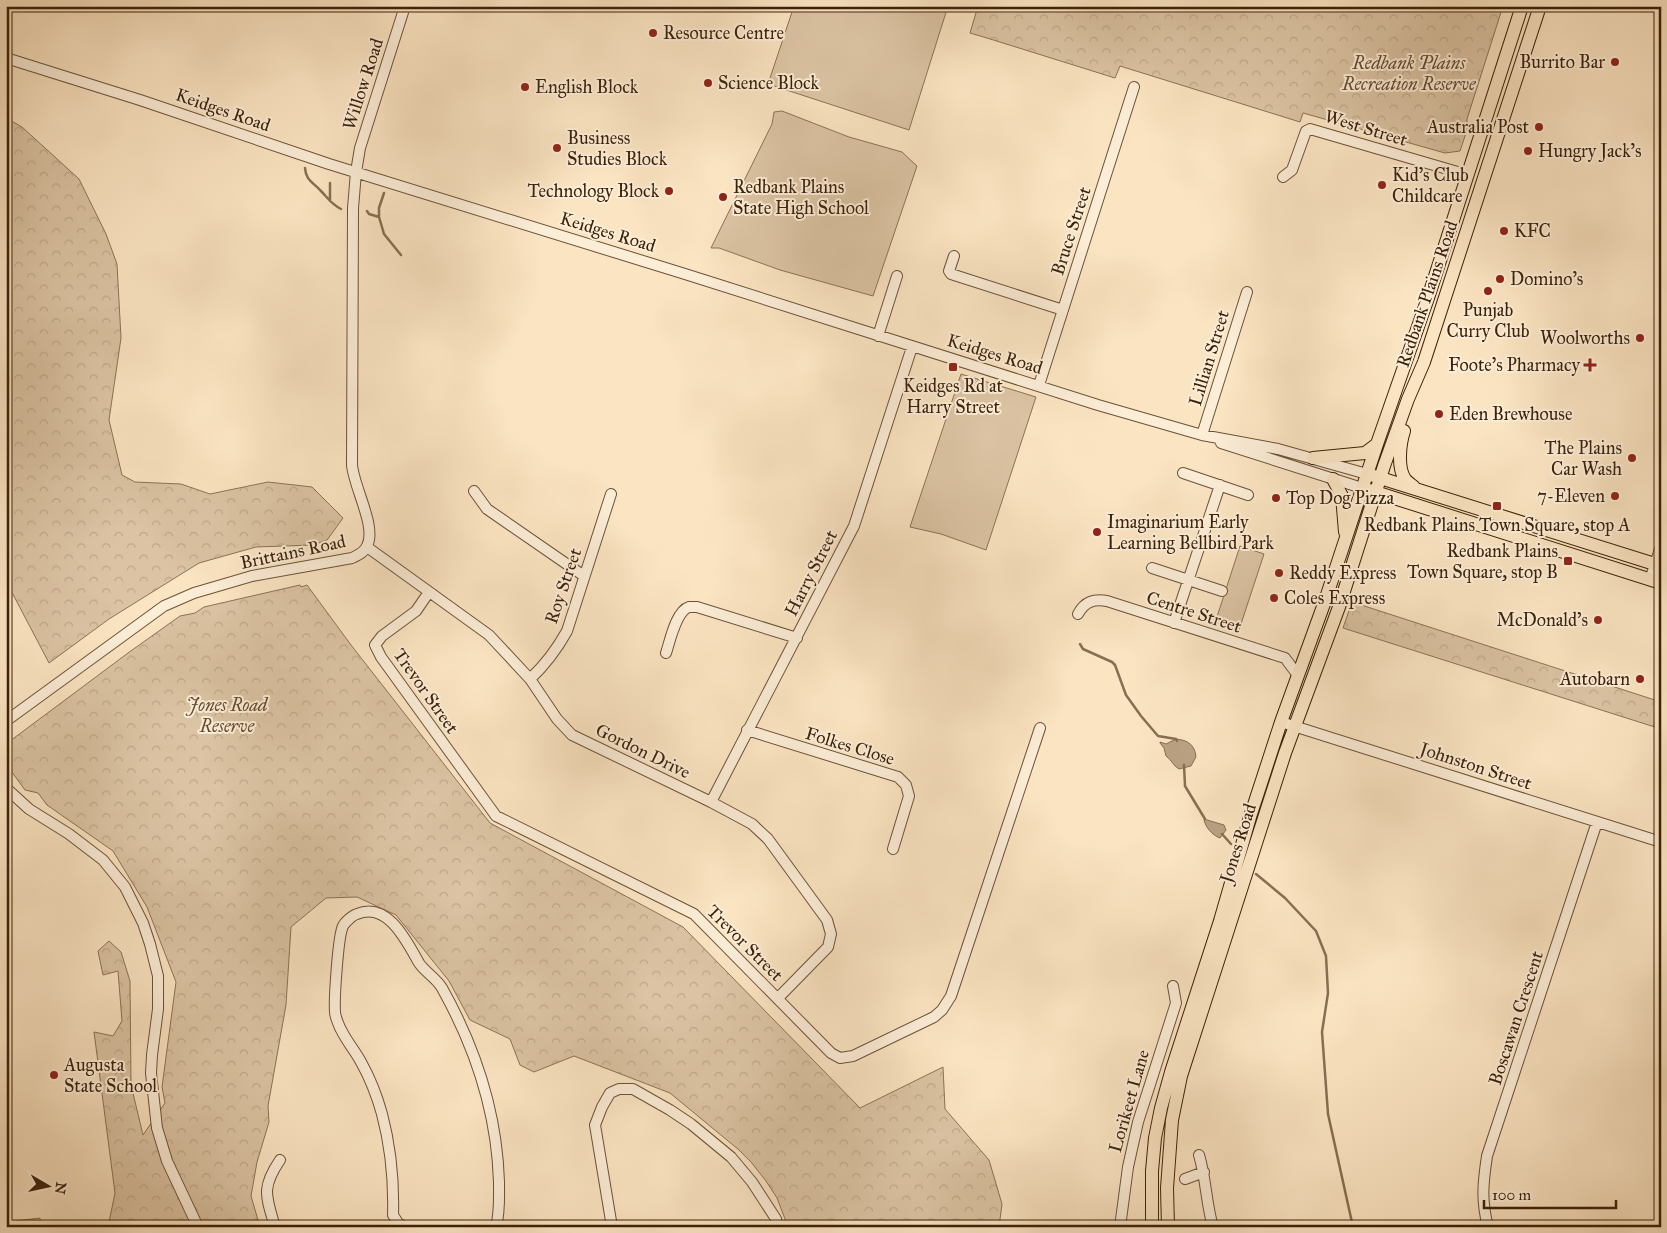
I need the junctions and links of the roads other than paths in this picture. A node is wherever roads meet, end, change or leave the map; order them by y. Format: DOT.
graph roads {
  1 [pos="405,6"];
  2 [pos="1522,6"];
  3 [pos="1540,6"];
  4 [pos="6,58"];
  5 [pos="1134,87"];
  6 [pos="356,172"];
  7 [pos="1468,175"];
  8 [pos="1283,177"];
  9 [pos="954,256"];
  10 [pos="897,276"];
  11 [pos="1247,292"];
  12 [pos="1063,310"];
  13 [pos="878,336"];
  14 [pos="912,347"];
  15 [pos="1417,377"];
  16 [pos="1039,385"];
  17 [pos="1202,435"];
  18 [pos="1377,444"];
  19 [pos="1313,458"];
  20 [pos="1183,473"];
  21 [pos="1367,474"];
  22 [pos="1380,478"];
  23 [pos="1333,479"];
  24 [pos="1220,485"];
  25 [pos="1362,488"];
  26 [pos="1416,489"];
  27 [pos="474,491"];
  28 [pos="1376,492"];
  29 [pos="611,494"];
  30 [pos="1248,495"];
  31 [pos="1518,521"];
  32 [pos="1346,537"];
  33 [pos="367,546"];
  34 [pos="1661,546"];
  35 [pos="1576,557"];
  36 [pos="1658,565"];
  37 [pos="1152,568"];
  38 [pos="584,576"];
  39 [pos="1188,580"];
  40 [pos="1655,582"];
  41 [pos="1222,591"];
  42 [pos="429,592"];
  43 [pos="1078,614"];
  44 [pos="1174,623"];
  45 [pos="796,638"];
  46 [pos="666,653"];
  47 [pos="1305,653"];
  48 [pos="1284,658"];
  49 [pos="1297,674"];
  50 [pos="530,679"];
  51 [pos="6,721"];
  52 [pos="1281,722"];
  53 [pos="1295,726"];
  54 [pos="1040,728"];
  55 [pos="748,730"];
  56 [pos="6,788"];
  57 [pos="711,802"];
  58 [pos="1597,822"];
  59 [pos="1661,842"];
  60 [pos="893,849"];
  61 [pos="1173,986"];
  62 [pos="778,998"];
  63 [pos="1198,1155"];
  64 [pos="280,1160"];
  65 [pos="1204,1172"];
  66 [pos="1185,1179"];
  67 [pos="497,1226"];
  68 [pos="198,1227"];
  69 [pos="275,1227"];
  70 [pos="404,1227"];
  71 [pos="612,1227"];
  72 [pos="778,1227"];
  73 [pos="1120,1227"];
  74 [pos="1152,1227"];
  75 [pos="1168,1227"];
  76 [pos="1213,1227"];
  77 [pos="1488,1227"];
  1 -- 6 [label="street, Willow Road"];
  2 -- 7 [label="main road, Redbank Plains Road"];
  3 -- 15 [label="main road, Redbank Plains Road"];
  4 -- 6 [label="street, Keidges Road"];
  5 -- 12 [label="street, Bruce Street"];
  6 -- 13 [label="street, Keidges Road"];
  6 -- 33 [label="street, Brittains Road"];
  7 -- 8 [label="street, West Street"];
  7 -- 18 [label="main road, Redbank Plains Road"];
  9 -- 12 [label="street"];
  10 -- 13 [label="street"];
  11 -- 17 [label="street, Lillian Street"];
  12 -- 16 [label="street, Bruce Street"];
  13 -- 14 [label="street, Keidges Road"];
  14 -- 16 [label="street, Keidges Road"];
  14 -- 45 [label="street, Harry Street"];
  15 -- 22 [label="main road, Redbank Plains Road"];
  15 -- 26 [label="main road"];
  16 -- 17 [label="street, Keidges Road"];
  17 -- 19 [label="street, Keidges Road"];
  17 -- 23 [label="street, Keidges Road"];
  18 -- 19 [label="main road"];
  18 -- 21 [label="main road, Redbank Plains Road"];
  19 -- 21 [label="street, Keidges Road"];
  20 -- 24 [label="street"];
  21 -- 22 [label="main road"];
  21 -- 25 [label="main road, Redbank Plains Road"];
  22 -- 26 [label="main road"];
  22 -- 28 [label="main road, Jones Road"];
  23 -- 25 [label="street, Keidges Road"];
  23 -- 32 [label="main road"];
  24 -- 30 [label="street"];
  24 -- 39 [label="street"];
  25 -- 28 [label="main road, Keidges Road"];
  25 -- 32 [label="main road, Jones Road"];
  26 -- 31 [label="main road"];
  27 -- 38 [label="street"];
  28 -- 35 [label="main road"];
  28 -- 53 [label="main road, Jones Road"];
  29 -- 38 [label="street, Roy Street"];
  31 -- 35 [label="main road"];
  31 -- 36 [label="main road"];
  32 -- 47 [label="main road, Jones Road"];
  33 -- 42 [label="street, Gordon Drive"];
  33 -- 51 [label="street, Brittains Road"];
  34 -- 36 [label="street"];
  35 -- 40 [label="main road"];
  36 -- 40 [label="street"];
  37 -- 39 [label="street"];
  38 -- 50 [label="street, Roy Street"];
  39 -- 41 [label="street"];
  39 -- 44 [label="street"];
  42 -- 50 [label="street, Gordon Drive"];
  42 -- 62 [label="street, Trevor Street"];
  43 -- 44 [label="street, Centre Street"];
  44 -- 48 [label="street, Centre Street"];
  45 -- 46 [label="street"];
  45 -- 55 [label="street, Harry Street"];
  47 -- 48 [label="street"];
  47 -- 49 [label="main road, Jones Road"];
  48 -- 49 [label="street"];
  49 -- 52 [label="main road, Jones Road"];
  50 -- 57 [label="street, Gordon Drive"];
  52 -- 53 [label="street, Johnston Street"];
  52 -- 74 [label="main road, Jones Road"];
  53 -- 58 [label="street, Johnston Street"];
  53 -- 75 [label="main road, Jones Road"];
  54 -- 62 [label="street, Trevor Street"];
  55 -- 57 [label="street, Harry Street"];
  55 -- 60 [label="street, Folkes Close"];
  56 -- 68 [label="street"];
  57 -- 62 [label="street, Gordon Drive"];
  58 -- 59 [label="street, Johnston Street"];
  58 -- 77 [label="street, Boscawan Crescent"];
  61 -- 73 [label="street, Lorikeet Lane"];
  63 -- 65 [label="street"];
  64 -- 69 [label="street"];
  65 -- 66 [label="street"];
  65 -- 76 [label="street"];
  67 -- 70 [label="street"];
  71 -- 72 [label="street"];
}
